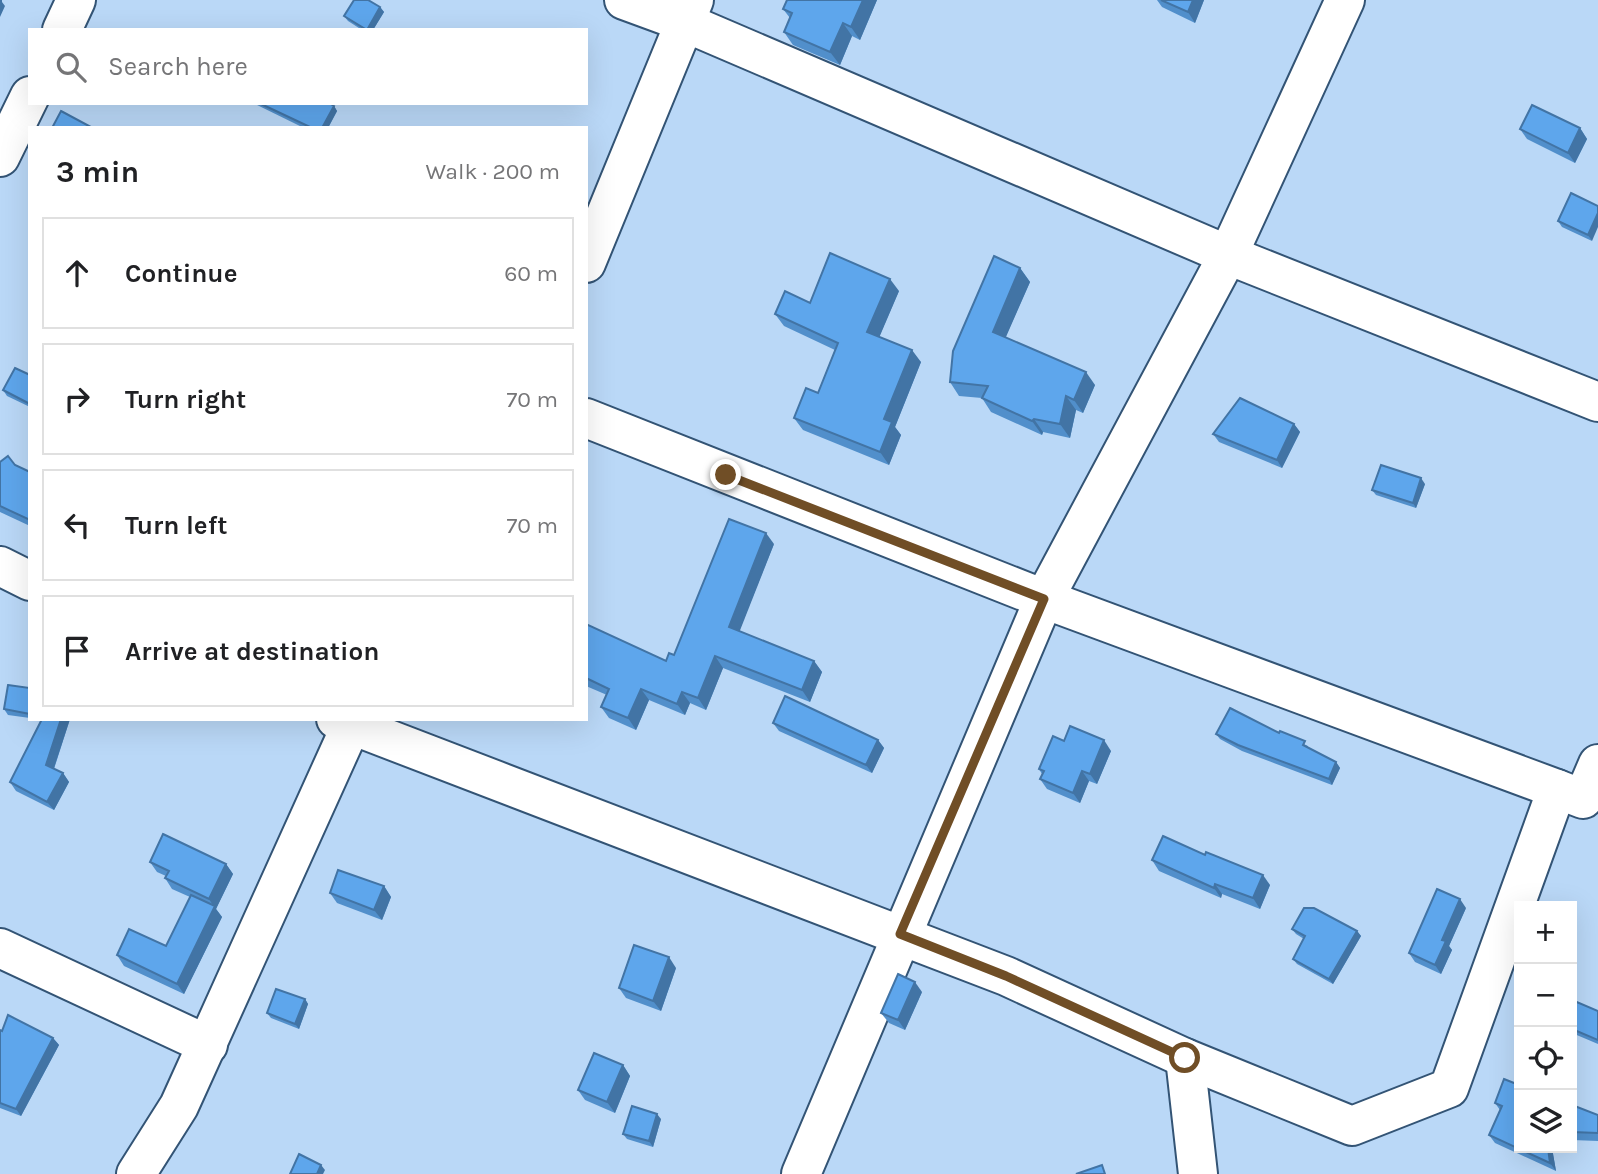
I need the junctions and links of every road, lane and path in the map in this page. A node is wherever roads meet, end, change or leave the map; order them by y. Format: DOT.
graph roads {
  1 [pos="76,0"];
  2 [pos="624,0"];
  3 [pos="1345,0"];
  4 [pos="689,11"];
  5 [pos="63,28"];
  6 [pos="28,101"];
  7 [pos="9,153"];
  8 [pos="1228,255"];
  9 [pos="588,258"];
  10 [pos="1598,402"];
  11 [pos="588,419"];
  12 [pos="0,566"];
  13 [pos="28,580"];
  14 [pos="1044,599"];
  15 [pos="347,721"];
  16 [pos="1598,764"];
  17 [pos="1579,797"];
  18 [pos="900,934"];
  19 [pos="0,948"];
  20 [pos="208,1045"];
  21 [pos="1185,1058"];
  22 [pos="136,1174"];
  23 [pos="801,1174"];
  24 [pos="1198,1174"];
  1 -- 5 [label="street"];
  2 -- 4 [label="street"];
  3 -- 8 [label="street"];
  4 -- 8 [label="street"];
  4 -- 9 [label="street"];
  6 -- 7 [label="street"];
  8 -- 10 [label="street"];
  8 -- 14 [label="street"];
  11 -- 14 [label="street"];
  12 -- 13 [label="street"];
  14 -- 17 [label="street"];
  14 -- 18 [label="street"];
  15 -- 18 [label="street"];
  15 -- 20 [label="street"];
  16 -- 17 [label="street"];
  17 -- 21 [label="street"];
  18 -- 21 [label="street"];
  18 -- 23 [label="street"];
  19 -- 20 [label="street"];
  20 -- 22 [label="street"];
  21 -- 24 [label="street"];
}
